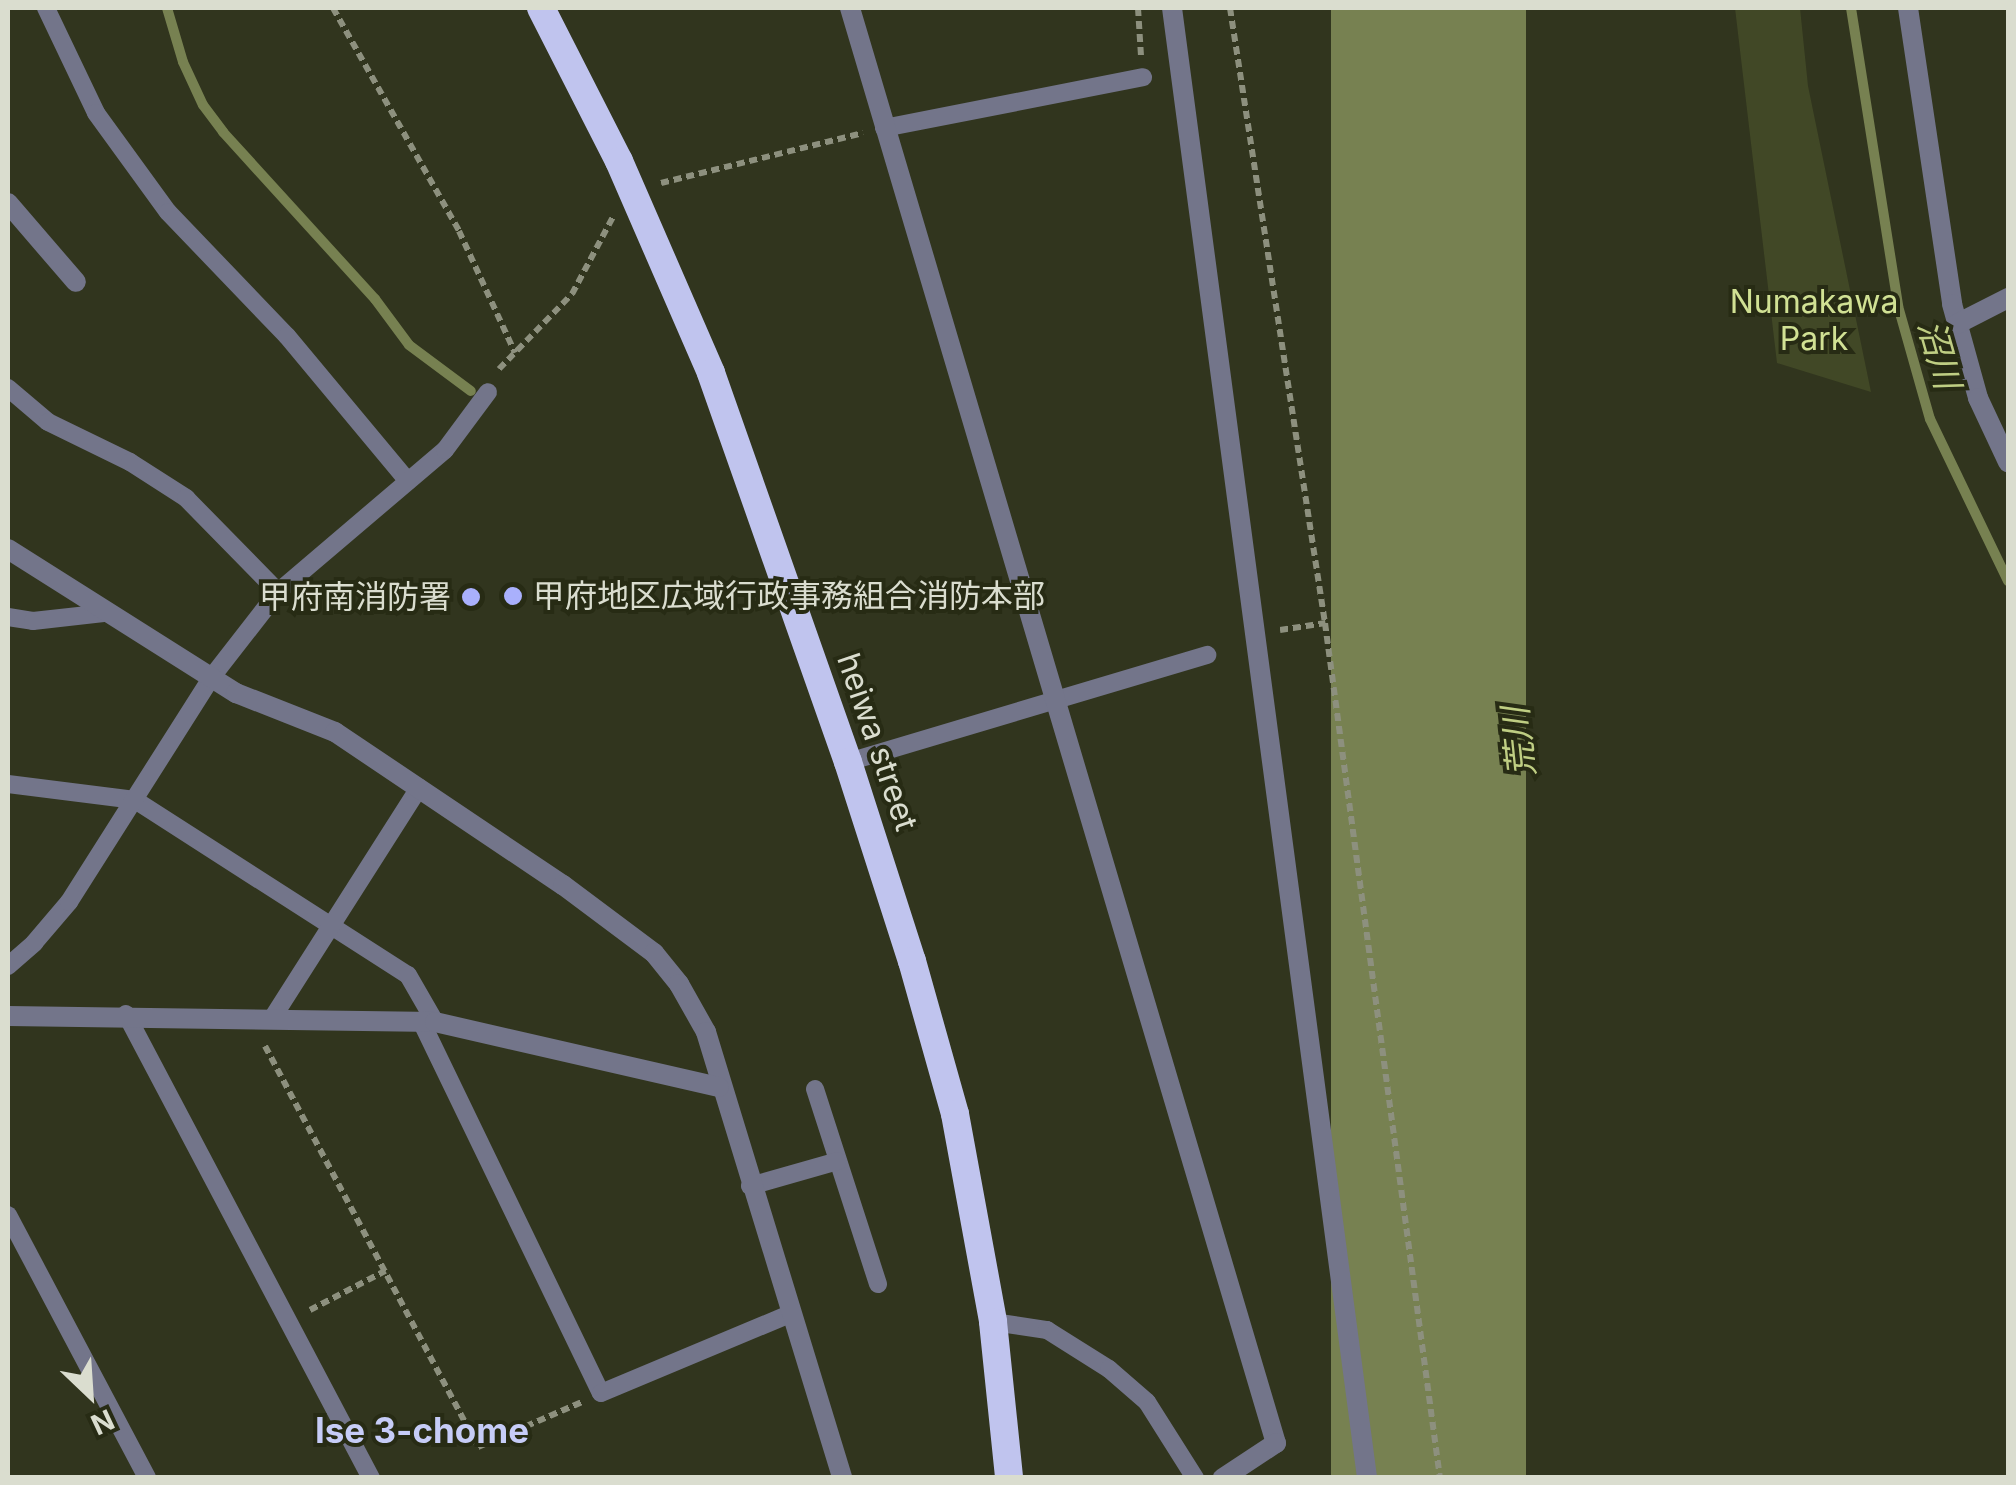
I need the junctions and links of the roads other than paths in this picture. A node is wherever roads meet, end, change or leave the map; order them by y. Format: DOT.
graph roads {
  1 [pos="46,8"];
  2 [pos="541,8"];
  3 [pos="850,8"];
  4 [pos="1172,8"];
  5 [pos="1908,8"];
  6 [pos="1143,77"];
  7 [pos="884,128"];
  8 [pos="8,203"];
  9 [pos="76,282"];
  10 [pos="2008,298"];
  11 [pos="1957,324"];
  12 [pos="8,388"];
  13 [pos="488,392"];
  14 [pos="2008,462"];
  15 [pos="408,481"];
  16 [pos="8,549"];
  17 [pos="278,592"];
  18 [pos="104,613"];
  19 [pos="8,618"];
  20 [pos="1206,655"];
  21 [pos="211,678"];
  22 [pos="1056,703"];
  23 [pos="848,762"];
  24 [pos="8,784"];
  25 [pos="419,788"];
  26 [pos="135,800"];
  27 [pos="330,925"];
  28 [pos="8,966"];
  29 [pos="126,1014"];
  30 [pos="8,1016"];
  31 [pos="273,1017"];
  32 [pos="428,1021"];
  33 [pos="719,1087"];
  34 [pos="815,1088"];
  35 [pos="838,1161"];
  36 [pos="750,1186"];
  37 [pos="8,1214"];
  38 [pos="878,1284"];
  39 [pos="790,1314"];
  40 [pos="993,1322"];
  41 [pos="148,1478"];
  42 [pos="371,1478"];
  43 [pos="842,1478"];
  44 [pos="1009,1478"];
  45 [pos="1195,1478"];
  46 [pos="1223,1478"];
  47 [pos="1367,1478"];
  1 -- 15 [label="lane"];
  2 -- 23 [label="highway, heiwa street"];
  3 -- 7 [label="street"];
  4 -- 47 [label="street"];
  5 -- 11 [label="street"];
  6 -- 7 [label="lane"];
  7 -- 22 [label="street"];
  8 -- 9 [label="street"];
  10 -- 11 [label="street"];
  11 -- 14 [label="street"];
  12 -- 17 [label="lane"];
  13 -- 15 [label="lane"];
  15 -- 17 [label="lane"];
  16 -- 18 [label="street"];
  17 -- 21 [label="lane"];
  18 -- 19 [label="lane"];
  18 -- 21 [label="street"];
  20 -- 22 [label="lane"];
  21 -- 25 [label="street"];
  21 -- 26 [label="lane"];
  22 -- 23 [label="lane"];
  22 -- 46 [label="street"];
  23 -- 40 [label="highway, heiwa street"];
  24 -- 26 [label="lane"];
  25 -- 27 [label="lane"];
  25 -- 33 [label="street"];
  26 -- 27 [label="lane"];
  26 -- 28 [label="lane"];
  27 -- 31 [label="lane"];
  27 -- 32 [label="lane"];
  29 -- 30 [label="street"];
  29 -- 31 [label="street"];
  29 -- 42 [label="lane"];
  31 -- 32 [label="street"];
  32 -- 33 [label="street"];
  32 -- 39 [label="lane"];
  33 -- 36 [label="street"];
  34 -- 35 [label="lane"];
  35 -- 36 [label="lane"];
  35 -- 38 [label="lane"];
  36 -- 39 [label="street"];
  37 -- 41 [label="lane"];
  39 -- 43 [label="street"];
  40 -- 44 [label="highway, heiwa street"];
  40 -- 45 [label="lane"];
}
